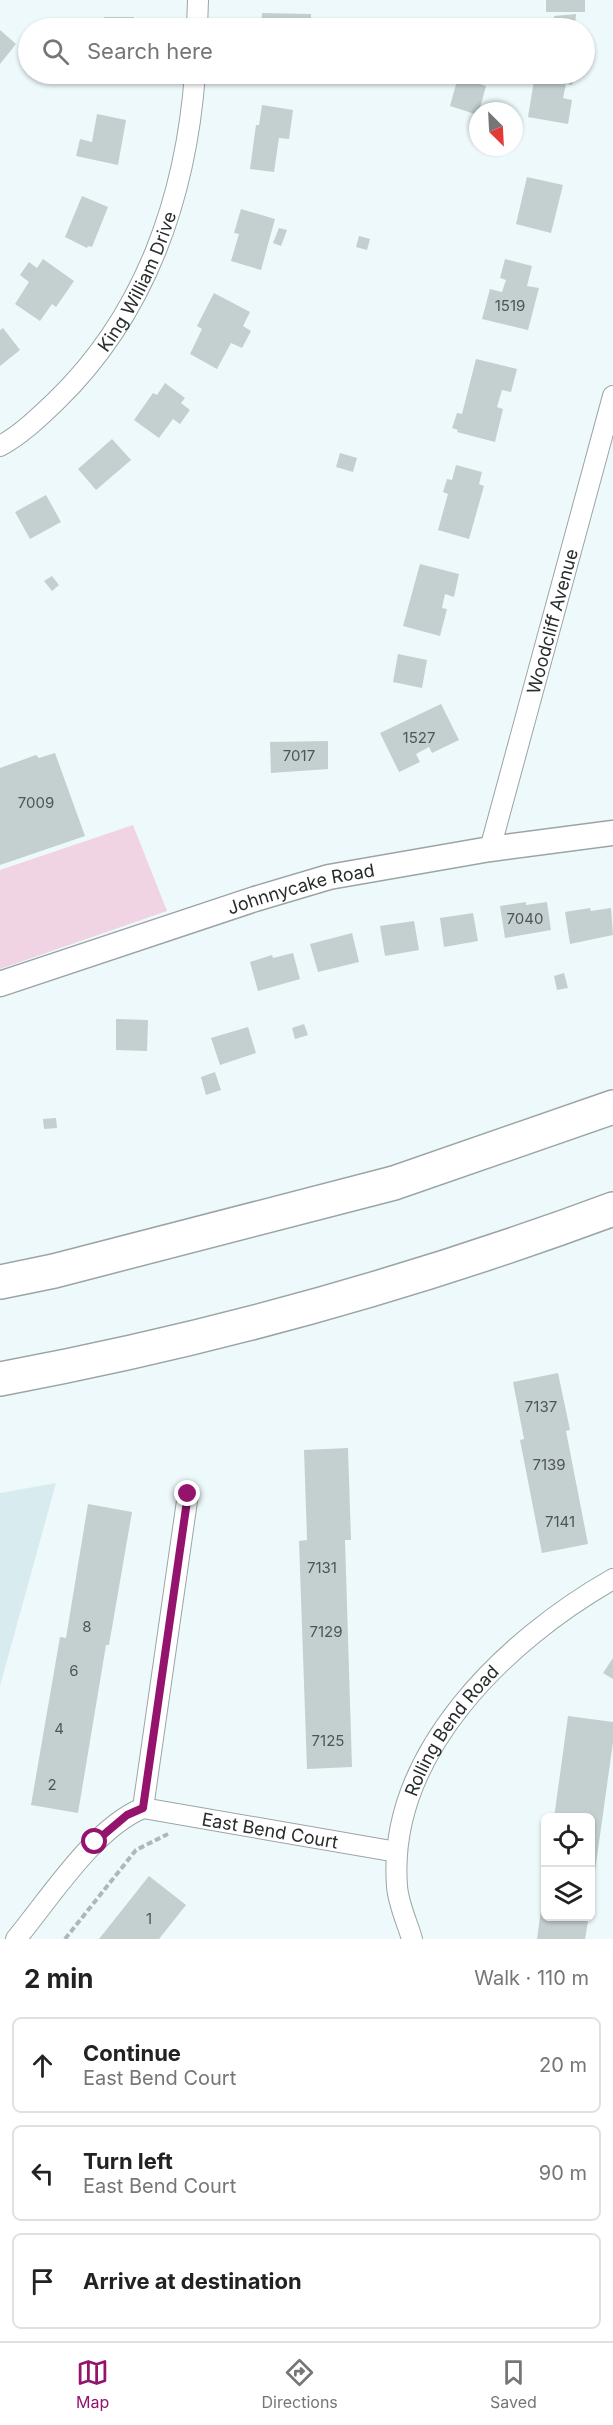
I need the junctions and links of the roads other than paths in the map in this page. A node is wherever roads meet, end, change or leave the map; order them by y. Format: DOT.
graph roads {
  1 [pos="198,0"];
  2 [pos="197,18"];
  3 [pos="194,84"];
  4 [pos="613,396"];
  5 [pos="0,446"];
  6 [pos="613,833"];
  7 [pos="490,849"];
  8 [pos="0,984"];
  9 [pos="613,1107"];
  10 [pos="613,1209"];
  11 [pos="0,1281"];
  12 [pos="0,1379"];
  13 [pos="188,1494"];
  14 [pos="613,1579"];
  15 [pos="143,1808"];
  16 [pos="397,1852"];
  17 [pos="16,1939"];
  18 [pos="412,1939"];
  1 -- 2 [label="street"];
  3 -- 5 [label="street, King William Drive"];
  4 -- 7 [label="street, Woodcliff Avenue"];
  6 -- 7 [label="street, Johnnycake Road"];
  7 -- 8 [label="street, Johnnycake Road"];
  9 -- 11 [label="highway"];
  10 -- 12 [label="highway"];
  13 -- 15 [label="street"];
  14 -- 16 [label="street, Rolling Bend Road"];
  15 -- 16 [label="street, East Bend Court"];
  15 -- 17 [label="street"];
  16 -- 18 [label="street, Rolling Bend Road"];
}
